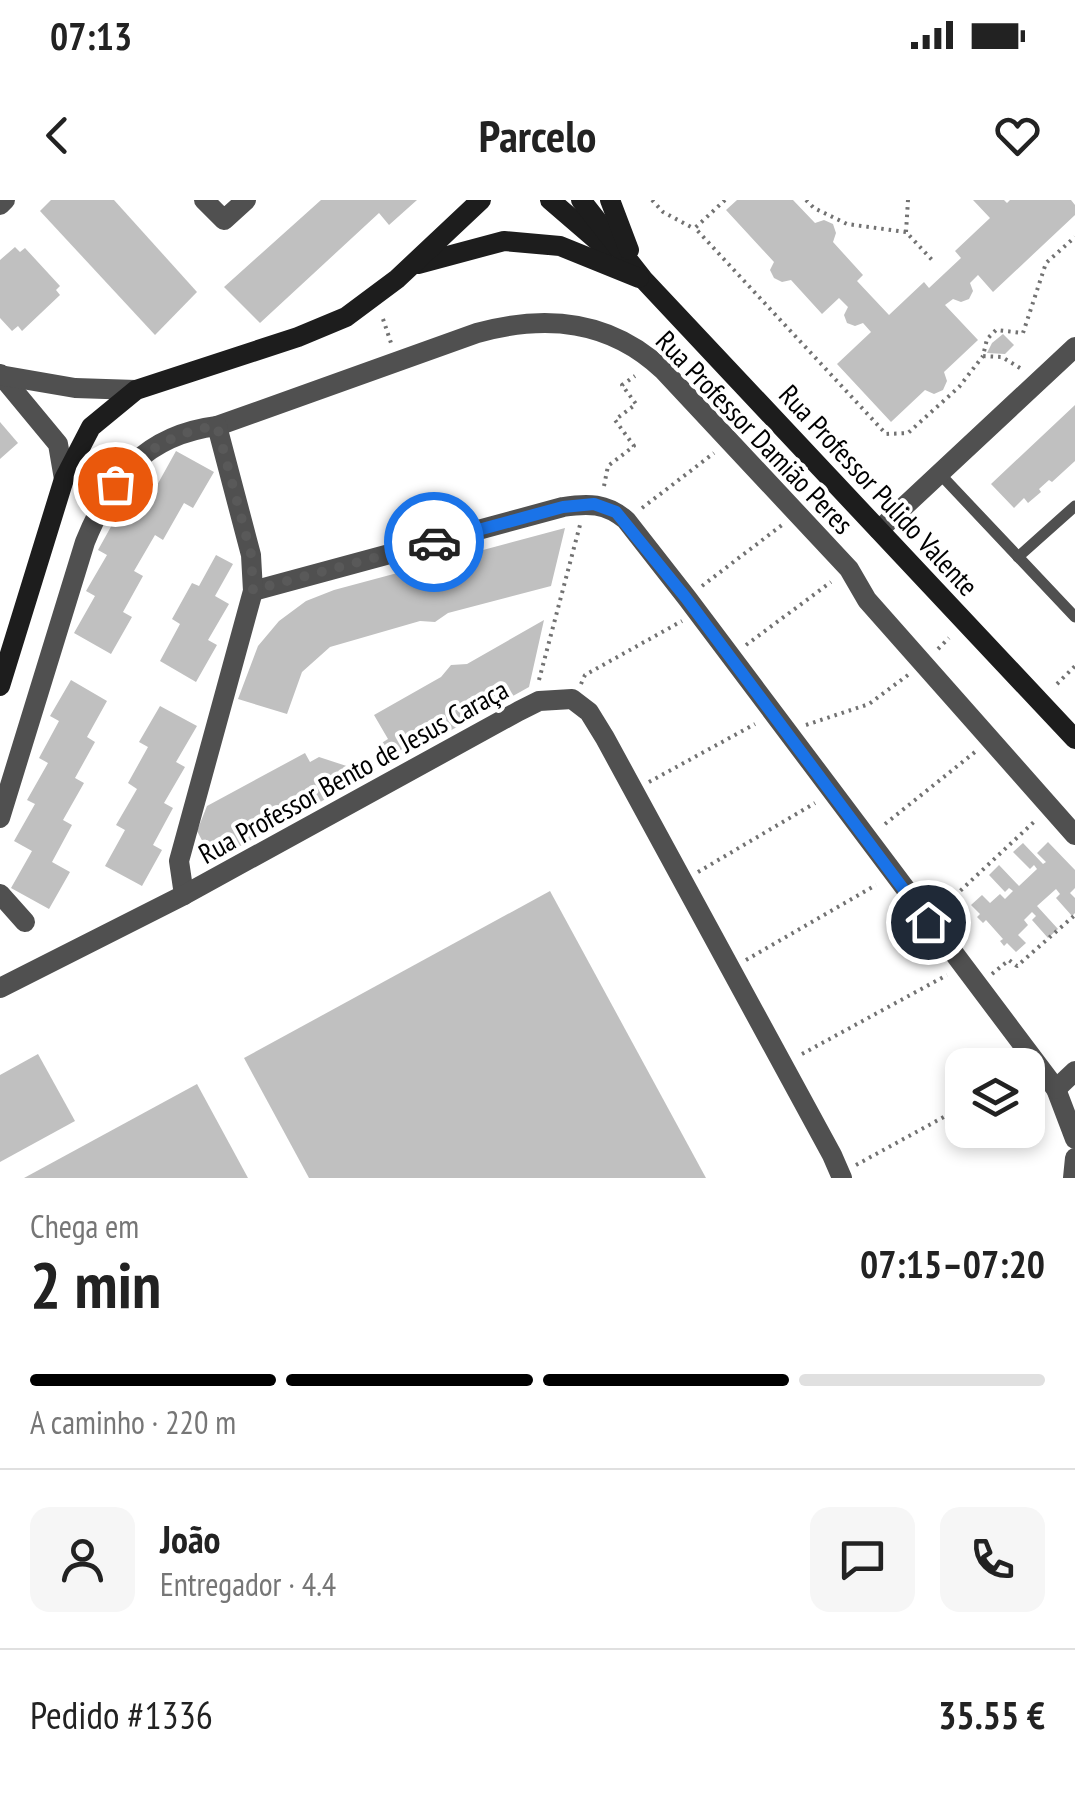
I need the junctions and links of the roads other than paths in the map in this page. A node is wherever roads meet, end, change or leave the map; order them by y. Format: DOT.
graph roads {
  1 [pos="204,200"];
  2 [pos="246,200"];
  3 [pos="482,200"];
  4 [pos="550,200"];
  5 [pos="581,200"];
  6 [pos="610,200"];
  7 [pos="411,266"];
  8 [pos="642,279"];
  9 [pos="1075,347"];
  10 [pos="0,375"];
  11 [pos="136,390"];
  12 [pos="217,426"];
  13 [pos="940,474"];
  14 [pos="64,478"];
  15 [pos="1075,506"];
  16 [pos="880,530"];
  17 [pos="1018,557"];
  18 [pos="253,590"];
  19 [pos="1075,617"];
  20 [pos="0,686"];
  21 [pos="1075,739"];
  22 [pos="0,818"];
  23 [pos="1075,835"];
  24 [pos="0,894"];
  25 [pos="184,895"];
  26 [pos="25,922"];
  27 [pos="3,979"];
  28 [pos="1075,1070"];
  29 [pos="1056,1089"];
  30 [pos="1075,1140"];
  31 [pos="1075,1158"];
  32 [pos="847,1173"];
  33 [pos="1074,1178"];
  1 -- 2 [label="street"];
  3 -- 7 [label="main road"];
  4 -- 8 [label="main road, Rua Professor Pulido Valente"];
  5 -- 8 [label="main road, Rua Professor Pulido Valente"];
  6 -- 8 [label="main road"];
  7 -- 8 [label="main road"];
  7 -- 11 [label="main road"];
  8 -- 16 [label="main road, Rua Professor Pulido Valente"];
  9 -- 13 [label="street"];
  10 -- 11 [label="street"];
  10 -- 14 [label="street"];
  11 -- 14 [label="main road"];
  12 -- 18 [label="street"];
  12 -- 22 [label="street, Rua Professor Damião Peres"];
  12 -- 23 [label="street, Rua Professor Damião Peres"];
  13 -- 16 [label="street"];
  13 -- 17 [label="lane"];
  14 -- 20 [label="main road"];
  15 -- 17 [label="lane"];
  16 -- 21 [label="main road, Rua Professor Pulido Valente"];
  17 -- 19 [label="lane"];
  18 -- 25 [label="street"];
  18 -- 29 [label="street"];
  24 -- 26 [label="street"];
  25 -- 27 [label="street, Rua Professor Bento de Jesus Caraça"];
  25 -- 32 [label="street, Rua Professor Bento de Jesus Caraça"];
  28 -- 29 [label="street"];
  29 -- 30 [label="street"];
  31 -- 33 [label="street"];
}
